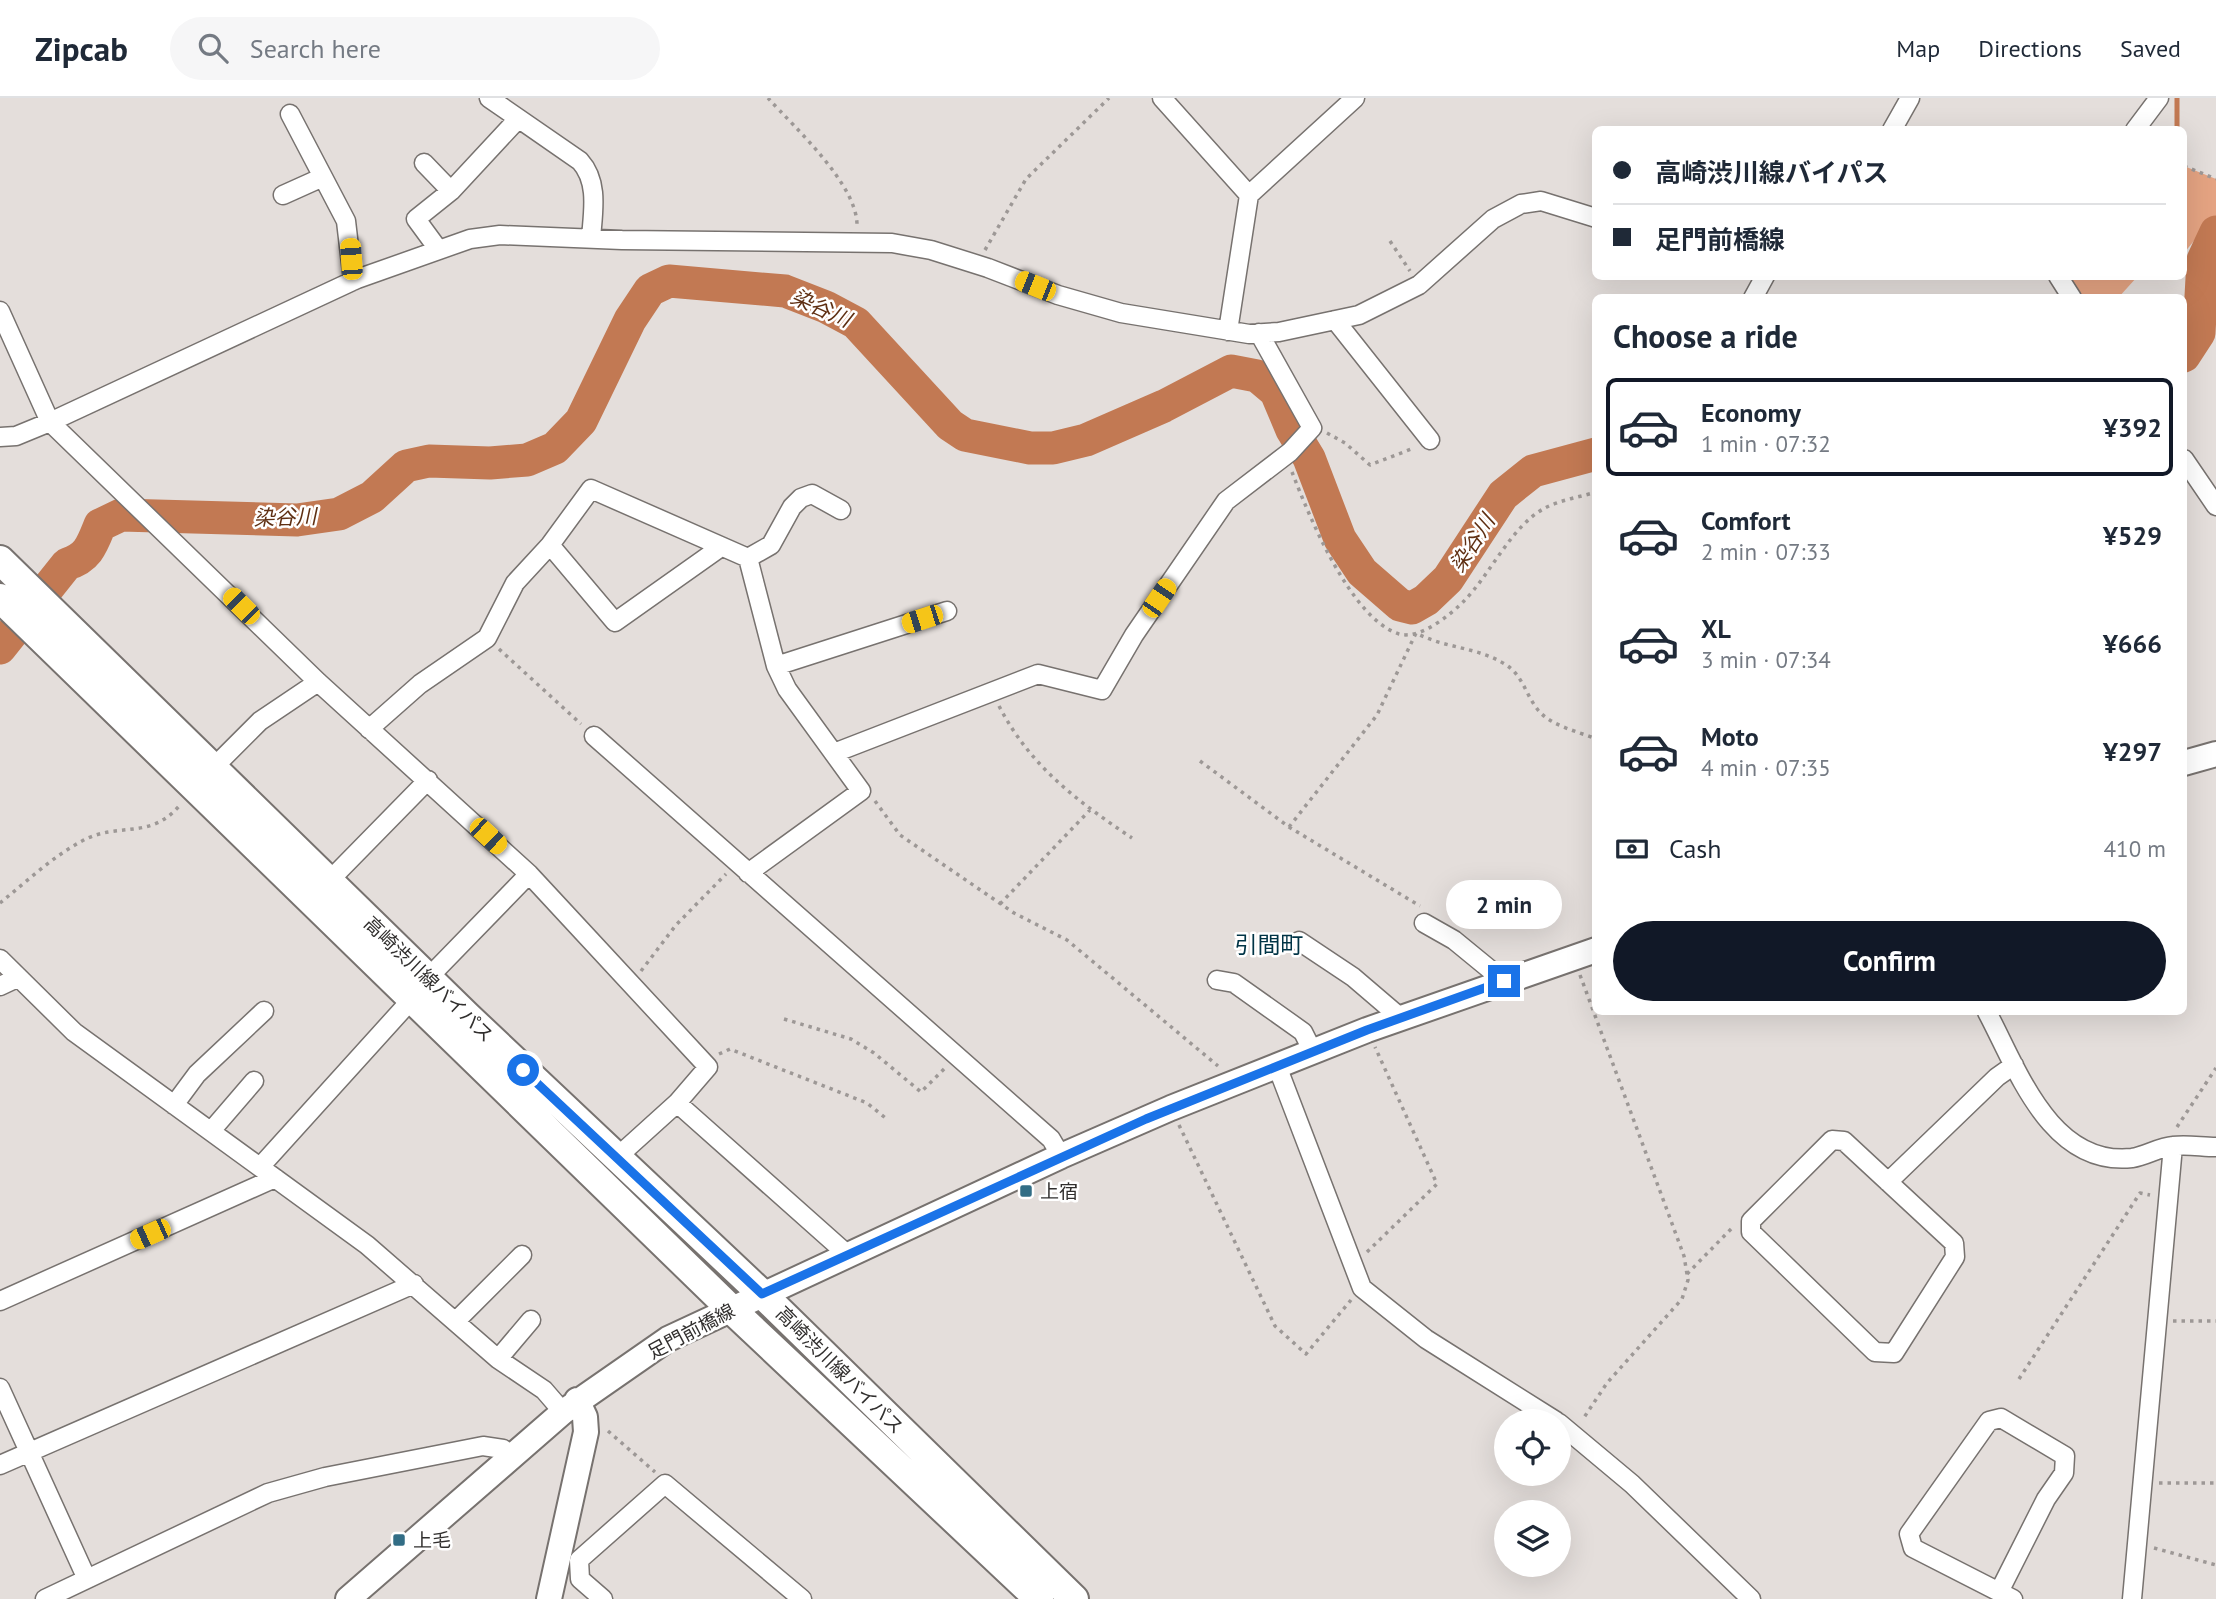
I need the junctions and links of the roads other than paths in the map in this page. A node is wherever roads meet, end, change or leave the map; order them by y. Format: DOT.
graph roads {
  1 [pos="489,98"];
  2 [pos="1162,98"];
  3 [pos="1355,98"];
  4 [pos="1910,98"];
  5 [pos="2159,98"];
  6 [pos="290,114"];
  7 [pos="517,120"];
  8 [pos="1894,126"];
  9 [pos="2138,126"];
  10 [pos="424,163"];
  11 [pos="323,177"];
  12 [pos="451,191"];
  13 [pos="283,195"];
  14 [pos="1249,195"];
  15 [pos="1592,217"];
  16 [pos="591,238"];
  17 [pos="438,249"];
  18 [pos="353,281"];
  19 [pos="0,311"];
  20 [pos="1335,320"];
  21 [pos="1228,331"];
  22 [pos="1259,333"];
  23 [pos="50,422"];
  24 [pos="0,437"];
  25 [pos="1430,440"];
  26 [pos="2187,463"];
  27 [pos="2216,506"];
  28 [pos="841,510"];
  29 [pos="550,545"];
  30 [pos="721,547"];
  31 [pos="748,558"];
  32 [pos="0,560"];
  33 [pos="14,599"];
  34 [pos="947,611"];
  35 [pos="776,666"];
  36 [pos="318,682"];
  37 [pos="369,729"];
  38 [pos="594,736"];
  39 [pos="834,753"];
  40 [pos="2216,754"];
  41 [pos="2187,762"];
  42 [pos="204,777"];
  43 [pos="428,780"];
  44 [pos="743,867"];
  45 [pos="529,874"];
  46 [pos="329,881"];
  47 [pos="1427,917"];
  48 [pos="1299,941"];
  49 [pos="1585,954"];
  50 [pos="0,959"];
  51 [pos="17,978"];
  52 [pos="1217,979"];
  53 [pos="1504,981"];
  54 [pos="0,986"];
  55 [pos="420,989"];
  56 [pos="264,1011"];
  57 [pos="1989,1015"];
  58 [pos="1401,1018"];
  59 [pos="1313,1052"];
  60 [pos="2014,1065"];
  61 [pos="1277,1066"];
  62 [pos="254,1080"];
  63 [pos="677,1103"];
  64 [pos="174,1105"];
  65 [pos="211,1132"];
  66 [pos="2173,1146"];
  67 [pos="2216,1147"];
  68 [pos="1060,1156"];
  69 [pos="615,1159"];
  70 [pos="260,1167"];
  71 [pos="275,1178"];
  72 [pos="1888,1182"];
  73 [pos="522,1255"];
  74 [pos="848,1255"];
  75 [pos="414,1284"];
  76 [pos="762,1294"];
  77 [pos="0,1301"];
  78 [pos="731,1309"];
  79 [pos="531,1320"];
  80 [pos="456,1321"];
  81 [pos="498,1359"];
  82 [pos="0,1388"];
  83 [pos="570,1406"];
  84 [pos="1538,1409"];
  85 [pos="1571,1432"];
  86 [pos="29,1452"];
  87 [pos="511,1455"];
  88 [pos="0,1465"];
  89 [pos="86,1577"];
  90 [pos="2006,1595"];
  91 [pos="547,1598"];
  92 [pos="45,1599"];
  93 [pos="348,1599"];
  94 [pos="603,1599"];
  95 [pos="802,1599"];
  96 [pos="1039,1599"];
  97 [pos="1074,1599"];
  98 [pos="1751,1599"];
  99 [pos="2132,1599"];
  1 -- 7 [label="street"];
  2 -- 14 [label="street"];
  3 -- 14 [label="street"];
  4 -- 8 [label="street"];
  5 -- 9 [label="street"];
  6 -- 11 [label="street"];
  7 -- 12 [label="street"];
  7 -- 16 [label="street"];
  10 -- 12 [label="street"];
  11 -- 13 [label="street"];
  11 -- 18 [label="street"];
  12 -- 17 [label="street"];
  14 -- 21 [label="street"];
  15 -- 20 [label="street"];
  16 -- 17 [label="street"];
  16 -- 21 [label="street"];
  17 -- 18 [label="street"];
  18 -- 23 [label="street"];
  19 -- 23 [label="street"];
  20 -- 22 [label="street"];
  20 -- 25 [label="street"];
  21 -- 22 [label="street"];
  22 -- 39 [label="street"];
  23 -- 24 [label="street"];
  23 -- 36 [label="street"];
  26 -- 27 [label="street"];
  28 -- 31 [label="street"];
  29 -- 30 [label="street"];
  29 -- 30 [label="street"];
  29 -- 37 [label="street"];
  30 -- 31 [label="street"];
  31 -- 35 [label="street"];
  32 -- 33 [label="main road, 高崎渋川線バイパス"];
  33 -- 42 [label="main road, 高崎渋川線バイパス"];
  34 -- 35 [label="street"];
  35 -- 39 [label="street"];
  36 -- 37 [label="street"];
  36 -- 42 [label="street"];
  37 -- 43 [label="street"];
  38 -- 44 [label="street"];
  39 -- 44 [label="street"];
  40 -- 41 [label="main road"];
  42 -- 46 [label="main road, 高崎渋川線バイパス"];
  42 -- 55 [label="main road, 高崎渋川線バイパス"];
  43 -- 45 [label="street"];
  43 -- 46 [label="street"];
  44 -- 68 [label="street"];
  45 -- 55 [label="street"];
  45 -- 63 [label="street"];
  46 -- 55 [label="main road, 高崎渋川線バイパス"];
  47 -- 53 [label="street"];
  48 -- 58 [label="street"];
  49 -- 53 [label="main road, 足門前橋線"];
  50 -- 51 [label="street"];
  51 -- 54 [label="street"];
  51 -- 64 [label="street"];
  52 -- 59 [label="street"];
  53 -- 58 [label="main road, 足門前橋線"];
  55 -- 69 [label="main road, 高崎渋川線バイパス"];
  55 -- 70 [label="street"];
  55 -- 78 [label="main road, 高崎渋川線バイパス"];
  56 -- 64 [label="street"];
  57 -- 60 [label="street"];
  58 -- 59 [label="main road, 足門前橋線"];
  59 -- 61 [label="main road, 足門前橋線"];
  60 -- 66 [label="street"];
  60 -- 72 [label="street"];
  61 -- 68 [label="main road, 足門前橋線"];
  61 -- 84 [label="street"];
  62 -- 65 [label="street"];
  63 -- 69 [label="street"];
  63 -- 74 [label="street"];
  64 -- 65 [label="street"];
  65 -- 70 [label="street"];
  66 -- 67 [label="street"];
  66 -- 99 [label="street"];
  68 -- 74 [label="main road, 足門前橋線"];
  69 -- 76 [label="main road, 高崎渋川線バイパス"];
  70 -- 71 [label="street"];
  71 -- 75 [label="street"];
  71 -- 77 [label="street"];
  72 -- 72 [label="street"];
  73 -- 80 [label="street"];
  74 -- 76 [label="main road, 足門前橋線"];
  75 -- 80 [label="street"];
  75 -- 86 [label="street"];
  76 -- 78 [label="main road, 足門前橋線"];
  76 -- 97 [label="main road, 高崎渋川線バイパス"];
  78 -- 83 [label="main road, 足門前橋線"];
  78 -- 96 [label="main road, 高崎渋川線バイパス"];
  79 -- 81 [label="street"];
  80 -- 81 [label="street"];
  81 -- 83 [label="street"];
  82 -- 86 [label="street"];
  83 -- 87 [label="main road, 足門前橋線"];
  83 -- 91 [label="main road"];
  85 -- 98 [label="street"];
  86 -- 88 [label="street"];
  86 -- 89 [label="street"];
  87 -- 89 [label="street"];
  87 -- 93 [label="main road, 足門前橋線"];
  89 -- 92 [label="street"];
  90 -- 90 [label="street"];
  94 -- 95 [label="street"];
}
